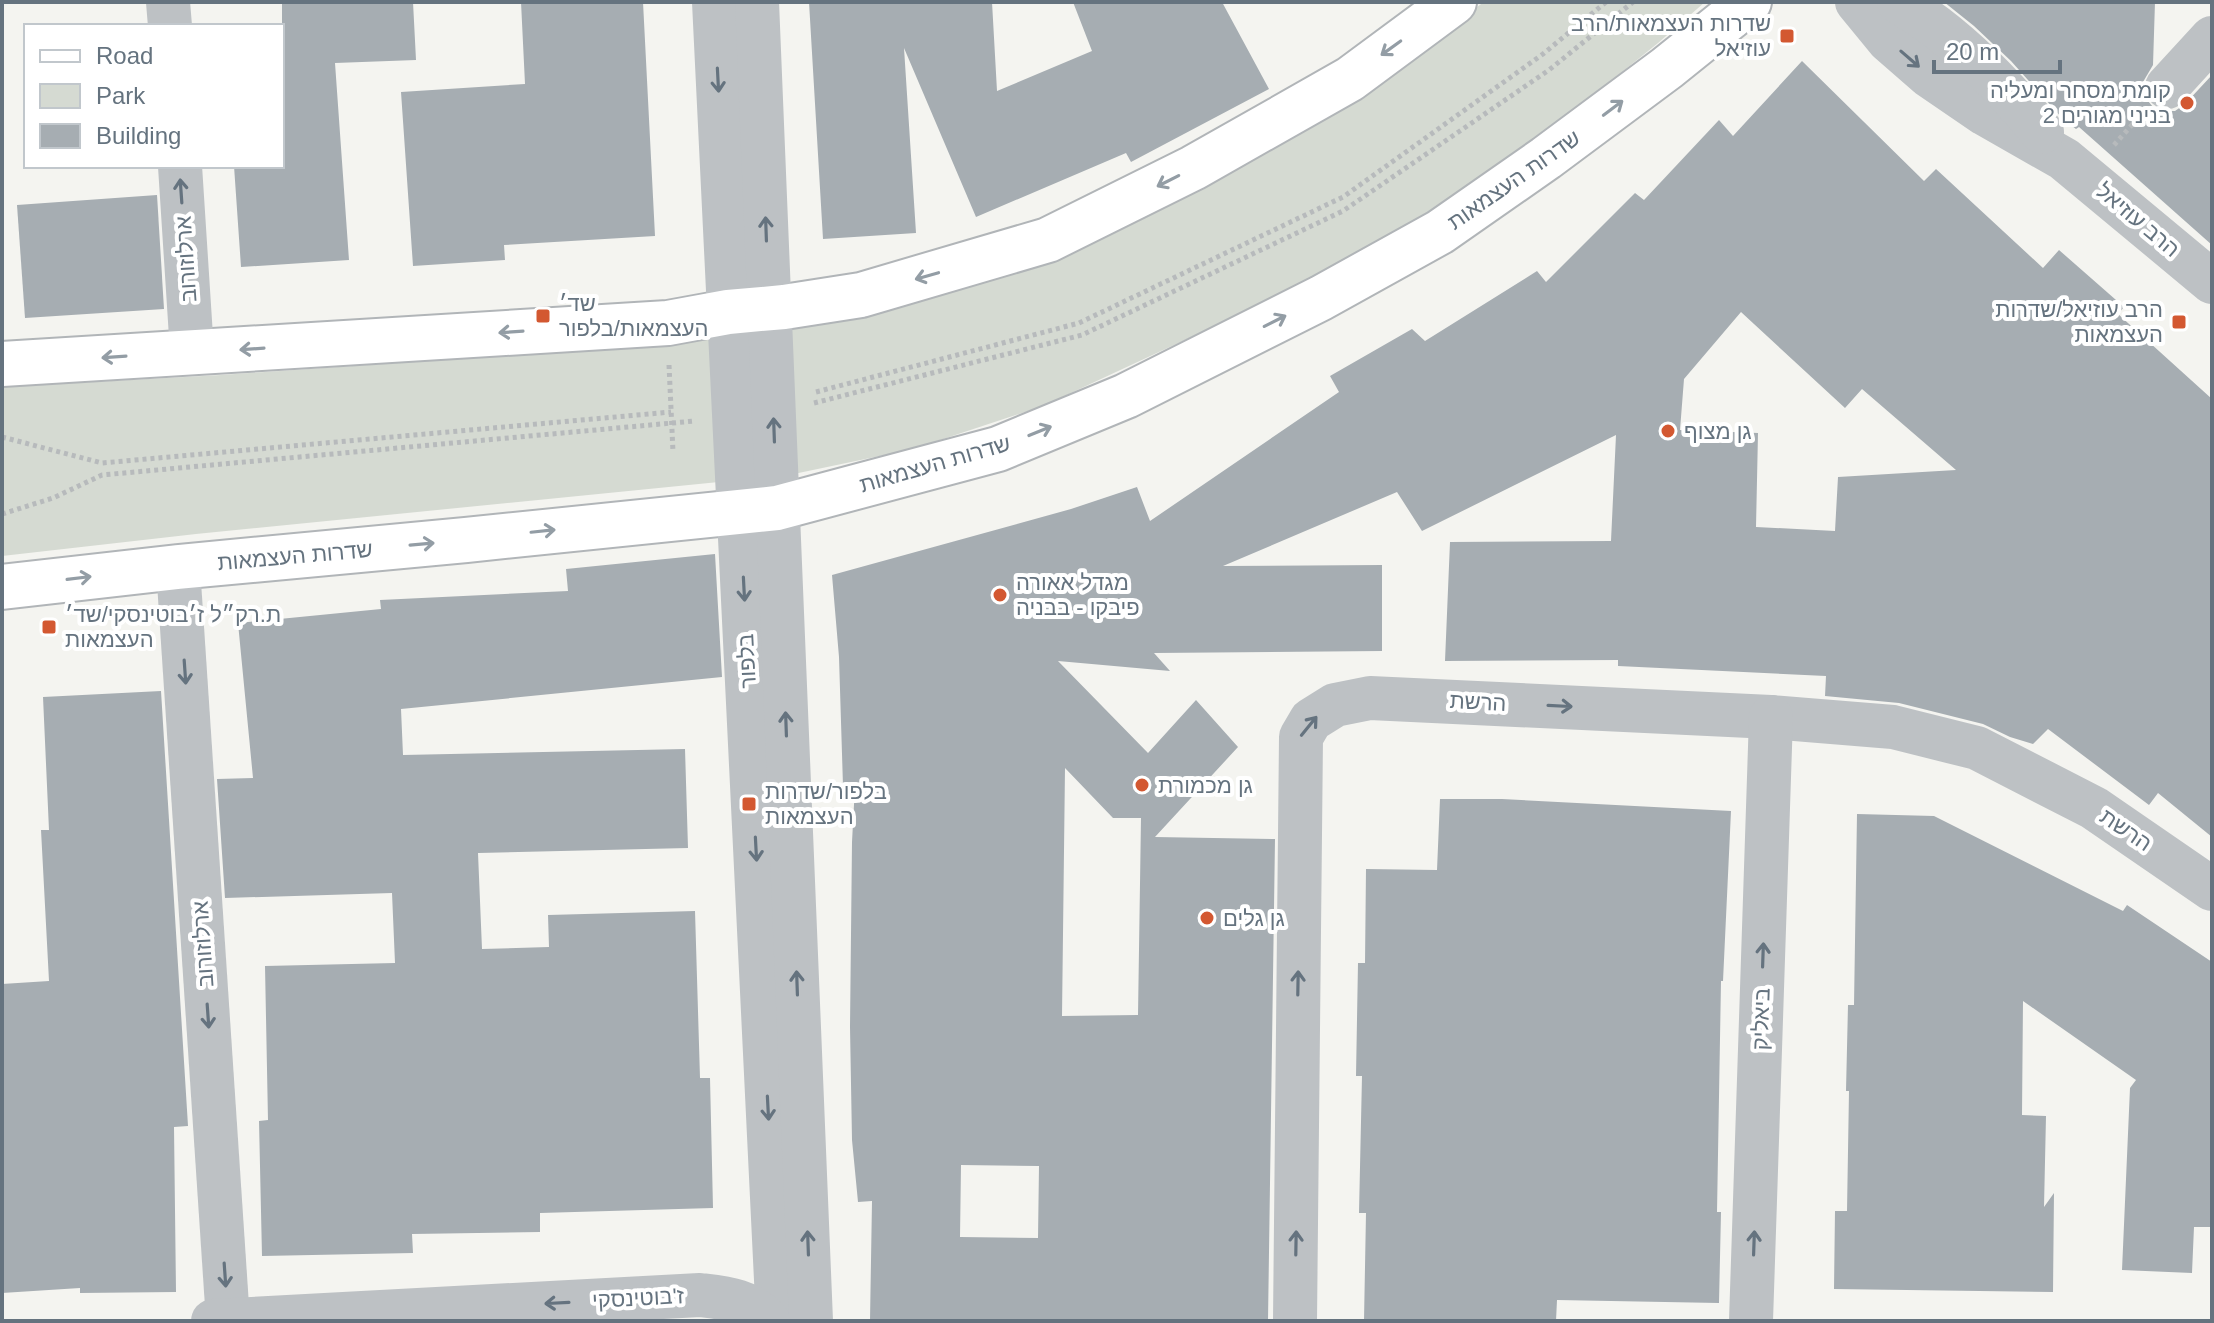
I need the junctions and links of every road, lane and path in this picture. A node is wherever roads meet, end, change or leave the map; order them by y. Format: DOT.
graph roads {
  1 [pos="168,2"];
  2 [pos="714,2"];
  3 [pos="757,2"];
  4 [pos="1454,2"];
  5 [pos="1606,2"];
  6 [pos="1749,2"];
  7 [pos="1857,2"];
  8 [pos="1899,2"];
  9 [pos="170,24"];
  10 [pos="2212,38"];
  11 [pos="2167,87"];
  12 [pos="2074,167"];
  13 [pos="180,168"];
  14 [pos="2212,282"];
  15 [pos="749,310"];
  16 [pos="192,352"];
  17 [pos="669,359"];
  18 [pos="2,364"];
  19 [pos="807,395"];
  20 [pos="671,412"];
  21 [pos="2,437"];
  22 [pos="673,452"];
  23 [pos="759,509"];
  24 [pos="178,567"];
  25 [pos="2,587"];
  26 [pos="1771,717"];
  27 [pos="2212,889"];
  28 [pos="213,1321"];
  29 [pos="228,1321"];
  30 [pos="768,1321"];
  31 [pos="778,1321"];
  32 [pos="811,1321"];
  33 [pos="1295,1321"];
  34 [pos="1751,1321"];
  1 -- 9 [label="street"];
  2 -- 15 [label="street, בלפור, one-way"];
  15 -- 3 [label="street, בלפור, one-way"];
  4 -- 15 [label="main road, one-way"];
  5 -- 19 [label="path"];
  23 -- 6 [label="main road, שדרות העצמאות, one-way"];
  7 -- 12 [label="street, הרב עוזיאל, one-way"];
  8 -- 12 [label="street, הרב עוזיאל"];
  10 -- 11 [label="street"];
  11 -- 12 [label="path"];
  12 -- 14 [label="street, הרב עוזיאל"];
  16 -- 13 [label="street, ארלוזורוב, one-way"];
  15 -- 16 [label="main road, one-way"];
  15 -- 23 [label="street, בלפור"];
  16 -- 18 [label="main road, one-way"];
  17 -- 20 [label="path"];
  20 -- 21 [label="path"];
  20 -- 22 [label="path"];
  24 -- 23 [label="main road, שדרות העצמאות, one-way"];
  23 -- 31 [label="street, בלפור, one-way"];
  32 -- 23 [label="street, בלפור, one-way"];
  25 -- 24 [label="main road, שדרות העצמאות, one-way"];
  24 -- 29 [label="street, ארלוזורוב, one-way"];
  26 -- 27 [label="street, הרשת"];
  33 -- 26 [label="street, הרשת, one-way"];
  34 -- 26 [label="street, ביאליק, one-way"];
  28 -- 29 [label="street, ז'בוטינסקי"];
  30 -- 29 [label="street, ז'בוטינסקי, one-way"];
}
